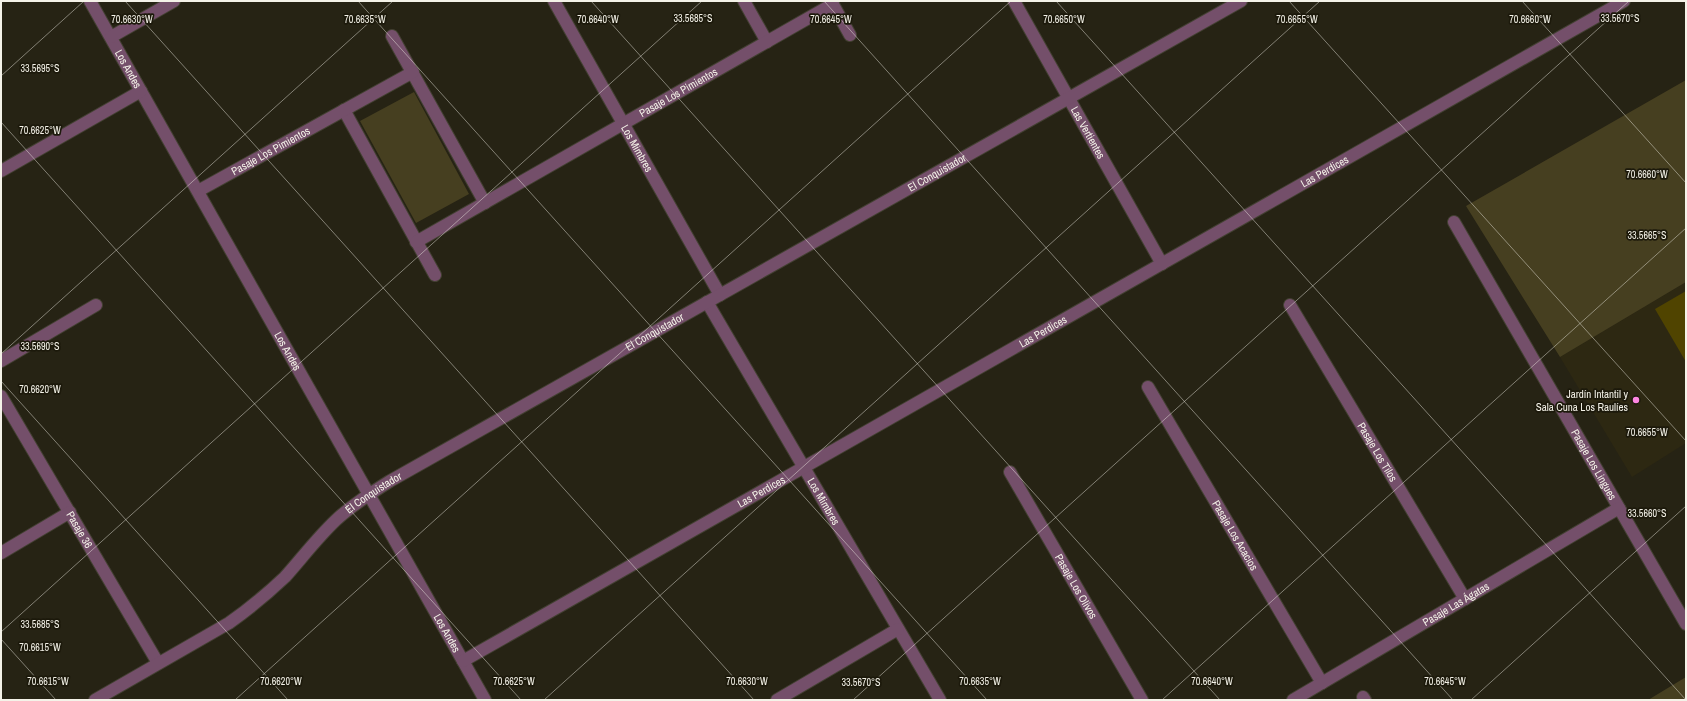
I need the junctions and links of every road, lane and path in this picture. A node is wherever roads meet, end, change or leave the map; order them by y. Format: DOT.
graph roads {
  1 [pos="90,1"];
  2 [pos="174,1"];
  3 [pos="554,1"];
  4 [pos="744,1"];
  5 [pos="1014,1"];
  6 [pos="1241,1"];
  7 [pos="1624,1"];
  8 [pos="832,3"];
  9 [pos="850,35"];
  10 [pos="392,36"];
  11 [pos="111,37"];
  12 [pos="767,42"];
  13 [pos="413,72"];
  14 [pos="141,91"];
  15 [pos="1069,98"];
  16 [pos="344,110"];
  17 [pos="623,124"];
  18 [pos="1,171"];
  19 [pos="198,191"];
  20 [pos="485,203"];
  21 [pos="1454,222"];
  22 [pos="416,242"];
  23 [pos="1162,264"];
  24 [pos="435,275"];
  25 [pos="720,295"];
  26 [pos="707,302"];
  27 [pos="96,305"];
  28 [pos="1290,306"];
  29 [pos="1,361"];
  30 [pos="1148,387"];
  31 [pos="1,396"];
  32 [pos="804,467"];
  33 [pos="1010,472"];
  34 [pos="369,494"];
  35 [pos="1619,508"];
  36 [pos="70,512"];
  37 [pos="1,553"];
  38 [pos="1465,599"];
  39 [pos="1686,624"];
  40 [pos="898,629"];
  41 [pos="463,661"];
  42 [pos="158,663"];
  43 [pos="1322,683"];
  44 [pos="95,700"];
  45 [pos="485,700"];
  46 [pos="777,700"];
  47 [pos="940,700"];
  48 [pos="1142,700"];
  49 [pos="1293,700"];
  1 -- 11 [label="street, Los Andes"];
  2 -- 11 [label="street"];
  3 -- 17 [label="street, Los Mimbres"];
  4 -- 12 [label="street"];
  5 -- 15 [label="street, Las Vertientes"];
  6 -- 15 [label="street, El Conquistador"];
  7 -- 23 [label="street, Las Perdices"];
  8 -- 9 [label="street, Pasaje Los Pimientos"];
  8 -- 12 [label="street, Pasaje Los Pimientos"];
  10 -- 13 [label="street"];
  11 -- 14 [label="street, Los Andes"];
  12 -- 17 [label="street, Pasaje Los Pimientos"];
  13 -- 16 [label="street, Pasaje Los Pimientos"];
  13 -- 20 [label="street"];
  14 -- 18 [label="street"];
  14 -- 19 [label="street, Los Andes"];
  15 -- 23 [label="street, Las Vertientes"];
  15 -- 25 [label="street, El Conquistador"];
  16 -- 19 [label="street, Pasaje Los Pimientos"];
  16 -- 22 [label="street"];
  17 -- 20 [label="street, Pasaje Los Pimientos"];
  17 -- 25 [label="street, Los Mimbres"];
  19 -- 34 [label="street, Los Andes"];
  20 -- 22 [label="street, Pasaje Los Pimientos"];
  21 -- 35 [label="street, Pasaje Los Lingues"];
  22 -- 24 [label="street"];
  23 -- 32 [label="street, Las Perdices"];
  25 -- 26 [label="street, El Conquistador"];
  26 -- 32 [label="street, Los Mimbres"];
  26 -- 34 [label="street, El Conquistador"];
  27 -- 29 [label="street"];
  28 -- 38 [label="street, Pasaje Los Tilos"];
  30 -- 43 [label="street, Pasaje Los Acacios"];
  31 -- 36 [label="street, Pasaje 36"];
  32 -- 40 [label="street, Los Mimbres"];
  32 -- 41 [label="street, Las Perdices"];
  33 -- 48 [label="street, Pasaje Los Olivos"];
  34 -- 41 [label="street, Los Andes"];
  34 -- 42 [label="street, El Conquistador"];
  35 -- 38 [label="street, Pasaje Las Ágatas"];
  35 -- 39 [label="street, Pasaje Los Lingues"];
  36 -- 37 [label="street"];
  36 -- 42 [label="street, Pasaje 36"];
  38 -- 43 [label="street, Pasaje Las Ágatas"];
  40 -- 46 [label="street"];
  40 -- 47 [label="street, Los Mimbres"];
  41 -- 45 [label="street, Los Andes"];
  42 -- 44 [label="street, El Conquistador"];
  43 -- 49 [label="street, Pasaje Las Ágatas"];
}
